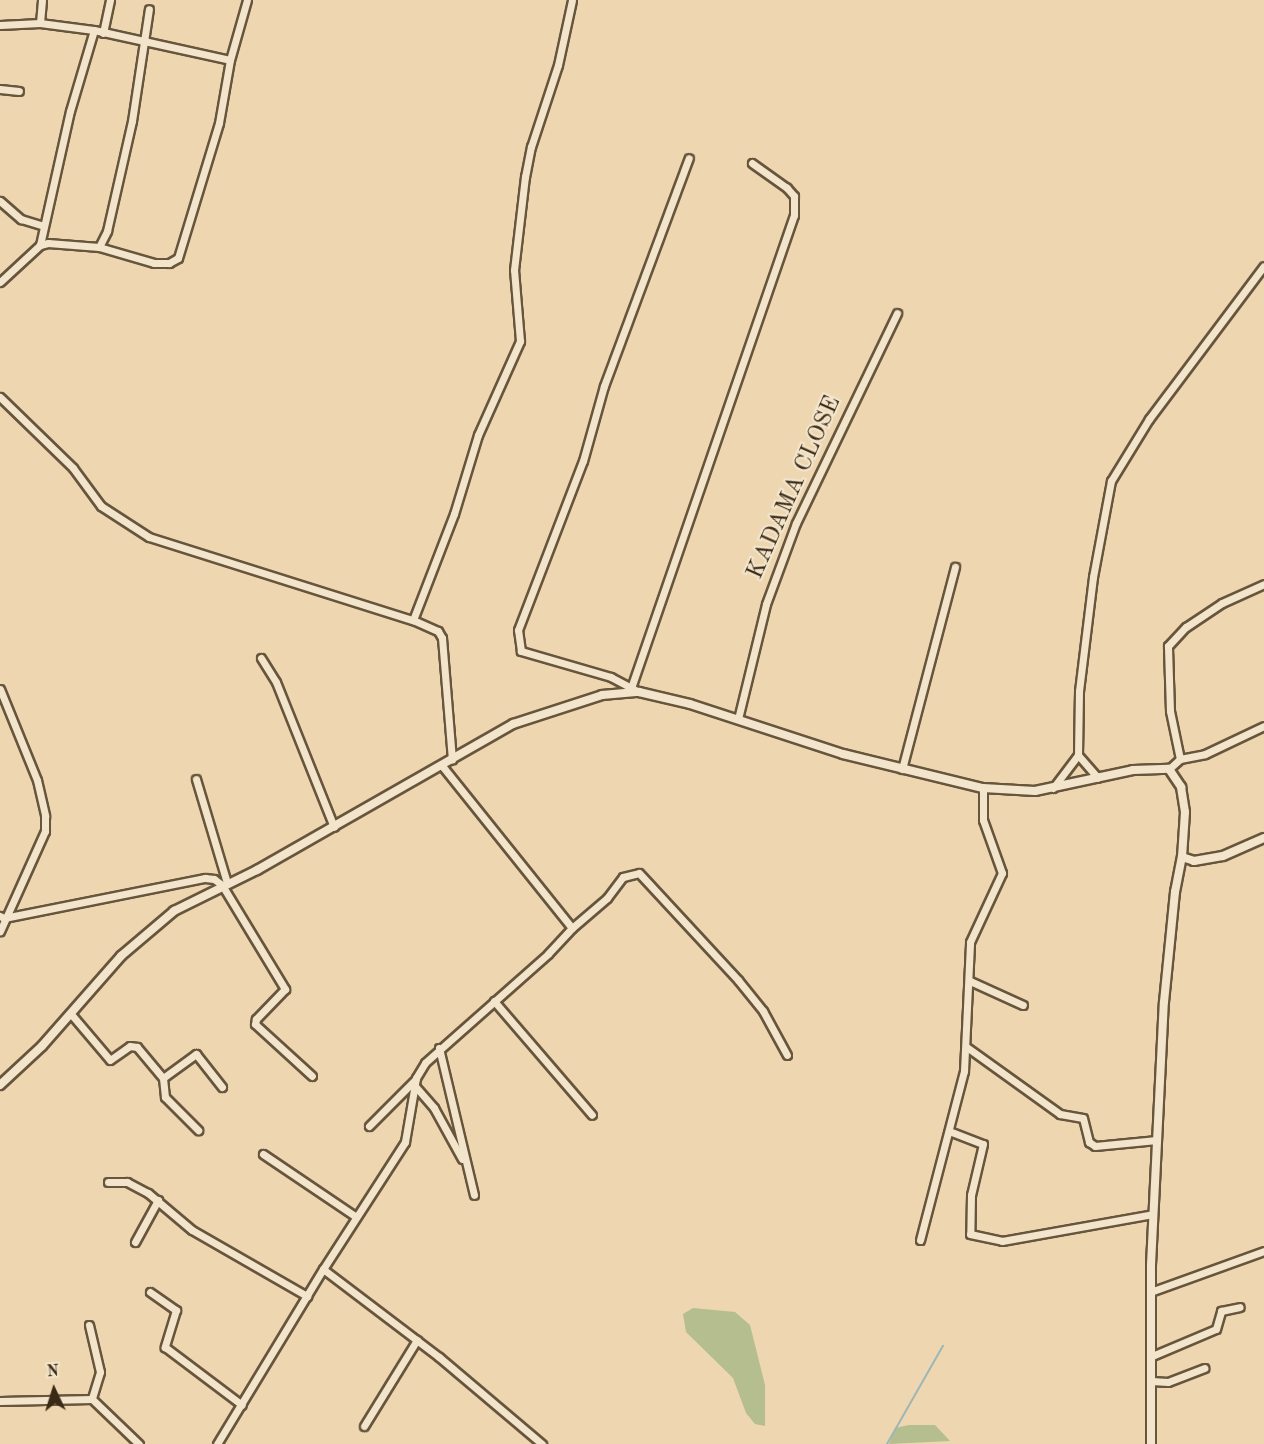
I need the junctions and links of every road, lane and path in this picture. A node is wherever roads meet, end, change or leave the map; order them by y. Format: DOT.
graph roads {
  1 [pos="42,0"];
  2 [pos="110,0"];
  3 [pos="247,0"];
  4 [pos="572,0"];
  5 [pos="149,9"];
  6 [pos="40,23"];
  7 [pos="0,25"];
  8 [pos="94,30"];
  9 [pos="103,33"];
  10 [pos="142,42"];
  11 [pos="230,60"];
  12 [pos="0,89"];
  13 [pos="19,91"];
  14 [pos="689,158"];
  15 [pos="752,164"];
  16 [pos="0,201"];
  17 [pos="44,226"];
  18 [pos="40,245"];
  19 [pos="99,247"];
  20 [pos="1264,266"];
  21 [pos="0,282"];
  22 [pos="897,313"];
  23 [pos="0,397"];
  24 [pos="955,567"];
  25 [pos="1264,584"];
  26 [pos="413,620"];
  27 [pos="261,658"];
  28 [pos="0,688"];
  29 [pos="635,690"];
  30 [pos="738,719"];
  31 [pos="1264,726"];
  32 [pos="1078,755"];
  33 [pos="1180,759"];
  34 [pos="452,760"];
  35 [pos="443,767"];
  36 [pos="902,769"];
  37 [pos="1169,769"];
  38 [pos="1098,778"];
  39 [pos="196,779"];
  40 [pos="982,788"];
  41 [pos="1051,789"];
  42 [pos="334,827"];
  43 [pos="1264,838"];
  44 [pos="1182,857"];
  45 [pos="225,884"];
  46 [pos="2,917"];
  47 [pos="572,928"];
  48 [pos="0,931"];
  49 [pos="970,981"];
  50 [pos="494,1000"];
  51 [pos="1023,1005"];
  52 [pos="71,1014"];
  53 [pos="439,1048"];
  54 [pos="968,1048"];
  55 [pos="787,1055"];
  56 [pos="312,1076"];
  57 [pos="163,1078"];
  58 [pos="416,1082"];
  59 [pos="0,1085"];
  60 [pos="222,1087"];
  61 [pos="592,1115"];
  62 [pos="369,1126"];
  63 [pos="198,1130"];
  64 [pos="949,1131"];
  65 [pos="1157,1140"];
  66 [pos="262,1154"];
  67 [pos="108,1182"];
  68 [pos="158,1200"];
  69 [pos="1154,1214"];
  70 [pos="355,1216"];
  71 [pos="920,1240"];
  72 [pos="135,1242"];
  73 [pos="1264,1251"];
  74 [pos="323,1269"];
  75 [pos="1153,1291"];
  76 [pos="150,1292"];
  77 [pos="307,1296"];
  78 [pos="1240,1307"];
  79 [pos="89,1325"];
  80 [pos="417,1340"];
  81 [pos="1152,1356"];
  82 [pos="1204,1368"];
  83 [pos="1151,1381"];
  84 [pos="92,1399"];
  85 [pos="0,1401"];
  86 [pos="242,1405"];
  87 [pos="364,1426"];
  88 [pos="139,1444"];
  89 [pos="217,1444"];
  90 [pos="542,1444"];
  91 [pos="1151,1444"];
  1 -- 6 [label="street"];
  2 -- 9 [label="street"];
  3 -- 11 [label="street"];
  4 -- 26 [label="street"];
  5 -- 10 [label="street"];
  6 -- 7 [label="street"];
  6 -- 8 [label="street"];
  8 -- 9 [label="street"];
  8 -- 17 [label="street"];
  9 -- 10 [label="street"];
  10 -- 11 [label="street"];
  10 -- 19 [label="street"];
  11 -- 19 [label="street"];
  12 -- 13 [label="street"];
  14 -- 29 [label="street"];
  15 -- 29 [label="street"];
  16 -- 17 [label="street"];
  17 -- 18 [label="street"];
  18 -- 19 [label="street"];
  18 -- 21 [label="street"];
  20 -- 32 [label="street"];
  22 -- 30 [label="street, KADAMA CLOSE"];
  23 -- 26 [label="street"];
  24 -- 36 [label="street"];
  25 -- 33 [label="street"];
  26 -- 34 [label="street"];
  27 -- 42 [label="street"];
  28 -- 46 [label="street"];
  29 -- 30 [label="street"];
  29 -- 34 [label="street"];
  30 -- 36 [label="street"];
  31 -- 33 [label="street"];
  32 -- 38 [label="street"];
  32 -- 41 [label="street"];
  33 -- 37 [label="street"];
  34 -- 35 [label="street"];
  35 -- 42 [label="street"];
  35 -- 47 [label="street"];
  36 -- 40 [label="street"];
  37 -- 38 [label="street"];
  37 -- 44 [label="street"];
  38 -- 41 [label="street"];
  39 -- 45 [label="street"];
  40 -- 41 [label="street"];
  40 -- 49 [label="street"];
  42 -- 45 [label="street"];
  43 -- 44 [label="street"];
  44 -- 65 [label="street"];
  45 -- 46 [label="street"];
  45 -- 52 [label="street"];
  45 -- 56 [label="street"];
  46 -- 48 [label="street"];
  47 -- 50 [label="street"];
  47 -- 55 [label="street"];
  49 -- 51 [label="street"];
  49 -- 54 [label="street"];
  50 -- 53 [label="street"];
  50 -- 61 [label="street"];
  52 -- 57 [label="street"];
  52 -- 59 [label="street"];
  53 -- 58 [label="street"];
  53 -- 58 [label="street"];
  54 -- 64 [label="street"];
  54 -- 65 [label="street"];
  57 -- 60 [label="street"];
  57 -- 63 [label="street"];
  58 -- 62 [label="street"];
  58 -- 70 [label="street"];
  64 -- 69 [label="street"];
  64 -- 71 [label="street"];
  65 -- 69 [label="street"];
  66 -- 70 [label="street"];
  67 -- 68 [label="street"];
  68 -- 72 [label="street"];
  68 -- 77 [label="street"];
  69 -- 75 [label="street"];
  70 -- 74 [label="street"];
  73 -- 75 [label="street"];
  74 -- 77 [label="street"];
  74 -- 80 [label="street"];
  75 -- 81 [label="street"];
  76 -- 86 [label="street"];
  77 -- 86 [label="street"];
  78 -- 81 [label="street"];
  79 -- 84 [label="street"];
  80 -- 87 [label="street"];
  80 -- 90 [label="street"];
  81 -- 83 [label="street"];
  82 -- 83 [label="street"];
  83 -- 91 [label="street"];
  84 -- 85 [label="street"];
  84 -- 88 [label="street"];
  86 -- 89 [label="street"];
}
